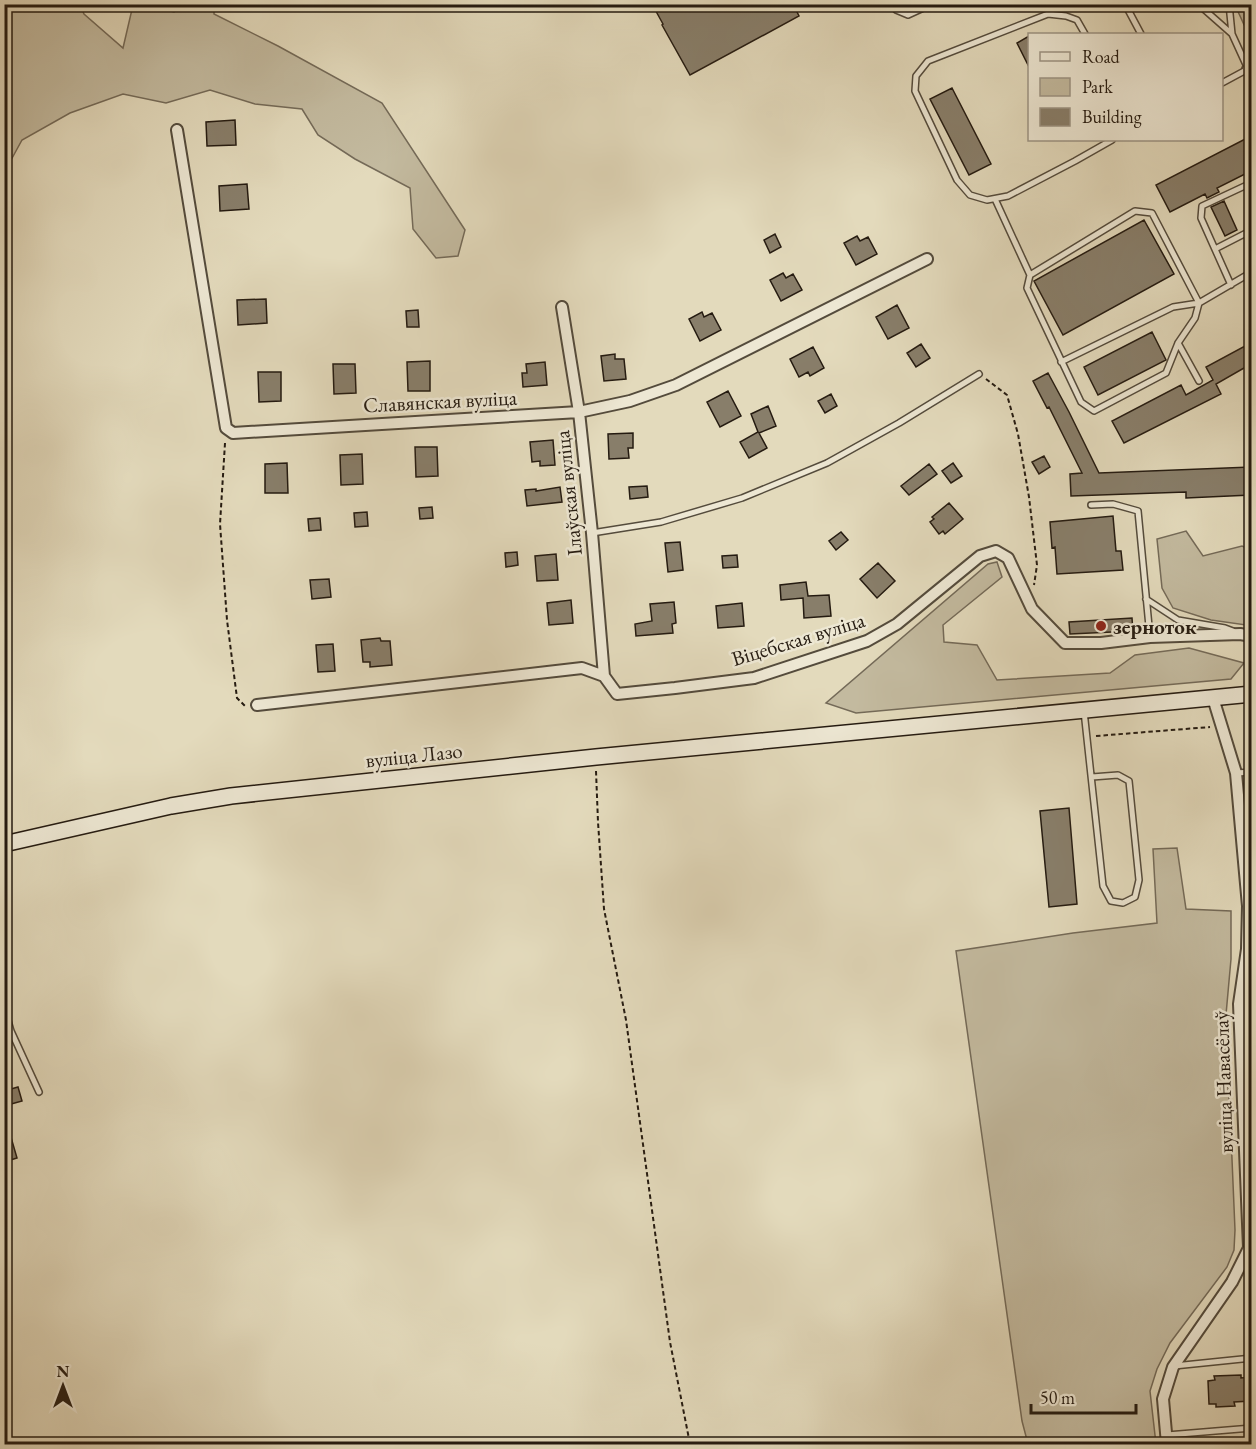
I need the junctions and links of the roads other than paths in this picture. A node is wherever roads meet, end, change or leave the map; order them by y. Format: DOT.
graph roads {
  1 [pos="894,4"];
  2 [pos="932,4"];
  3 [pos="1125,4"];
  4 [pos="1198,4"];
  5 [pos="1229,4"];
  6 [pos="1084,33"];
  7 [pos="1140,33"];
  8 [pos="1232,34"];
  9 [pos="1250,72"];
  10 [pos="1223,82"];
  11 [pos="177,130"];
  12 [pos="1110,141"];
  13 [pos="1251,185"];
  14 [pos="994,199"];
  15 [pos="1251,230"];
  16 [pos="1215,249"];
  17 [pos="927,259"];
  18 [pos="1251,272"];
  19 [pos="1030,275"];
  20 [pos="1231,285"];
  21 [pos="1199,303"];
  22 [pos="562,307"];
  23 [pos="1178,343"];
  24 [pos="1061,362"];
  25 [pos="978,374"];
  26 [pos="1198,381"];
  27 [pos="579,412"];
  28 [pos="1090,505"];
  29 [pos="592,533"];
  30 [pos="1146,599"];
  31 [pos="1240,634"];
  32 [pos="1251,636"];
  33 [pos="1150,637"];
  34 [pos="604,676"];
  35 [pos="1251,694"];
  36 [pos="1213,698"];
  37 [pos="257,705"];
  38 [pos="1084,709"];
  39 [pos="1251,772"];
  40 [pos="1236,773"];
  41 [pos="1092,777"];
  42 [pos="4,844"];
  43 [pos="1249,949"];
  44 [pos="4,1007"];
  45 [pos="8,1031"];
  46 [pos="39,1092"];
  47 [pos="1250,1248"];
  48 [pos="1251,1358"];
  49 [pos="1173,1366"];
  50 [pos="1251,1428"];
  51 [pos="1166,1440"];
  1 -- 2 [label="lane"];
  3 -- 7 [label="lane"];
  4 -- 8 [label="lane"];
  5 -- 8 [label="lane"];
  6 -- 14 [label="lane"];
  8 -- 9 [label="lane"];
  9 -- 10 [label="lane"];
  11 -- 27 [label="street, Славянская вуліца"];
  12 -- 14 [label="lane"];
  13 -- 16 [label="lane"];
  14 -- 19 [label="lane"];
  15 -- 16 [label="lane"];
  16 -- 20 [label="lane"];
  17 -- 27 [label="street, Славянская вуліца"];
  18 -- 20 [label="lane"];
  19 -- 21 [label="lane"];
  19 -- 24 [label="lane"];
  20 -- 21 [label="lane"];
  21 -- 23 [label="lane"];
  21 -- 24 [label="lane"];
  22 -- 27 [label="street, Ілаўская вуліца"];
  23 -- 24 [label="lane"];
  23 -- 26 [label="lane"];
  25 -- 29 [label="lane"];
  27 -- 29 [label="street, Ілаўская вуліца"];
  28 -- 30 [label="lane"];
  29 -- 34 [label="street, Ілаўская вуліца"];
  30 -- 31 [label="lane"];
  30 -- 33 [label="lane"];
  31 -- 32 [label="street, Віцебская вуліца"];
  31 -- 33 [label="street, Віцебская вуліца"];
  33 -- 34 [label="street, Віцебская вуліца"];
  34 -- 37 [label="street, Віцебская вуліца"];
  35 -- 36 [label="main road, вуліца Лазо"];
  36 -- 38 [label="main road, вуліца Лазо"];
  36 -- 40 [label="street, вуліца Навасёлаў"];
  38 -- 41 [label="lane"];
  38 -- 42 [label="main road, вуліца Лазо"];
  39 -- 40 [label="lane"];
  40 -- 43 [label="street, вуліца Навасёлаў"];
  41 -- 41 [label="lane"];
  43 -- 47 [label="street, вуліца Навасёлаў"];
  44 -- 45 [label="lane"];
  45 -- 46 [label="lane"];
  47 -- 49 [label="street, вуліца Навасёлаў"];
  48 -- 49 [label="lane"];
  49 -- 51 [label="street, вуліца Навасёлаў"];
  50 -- 51 [label="lane"];
}
